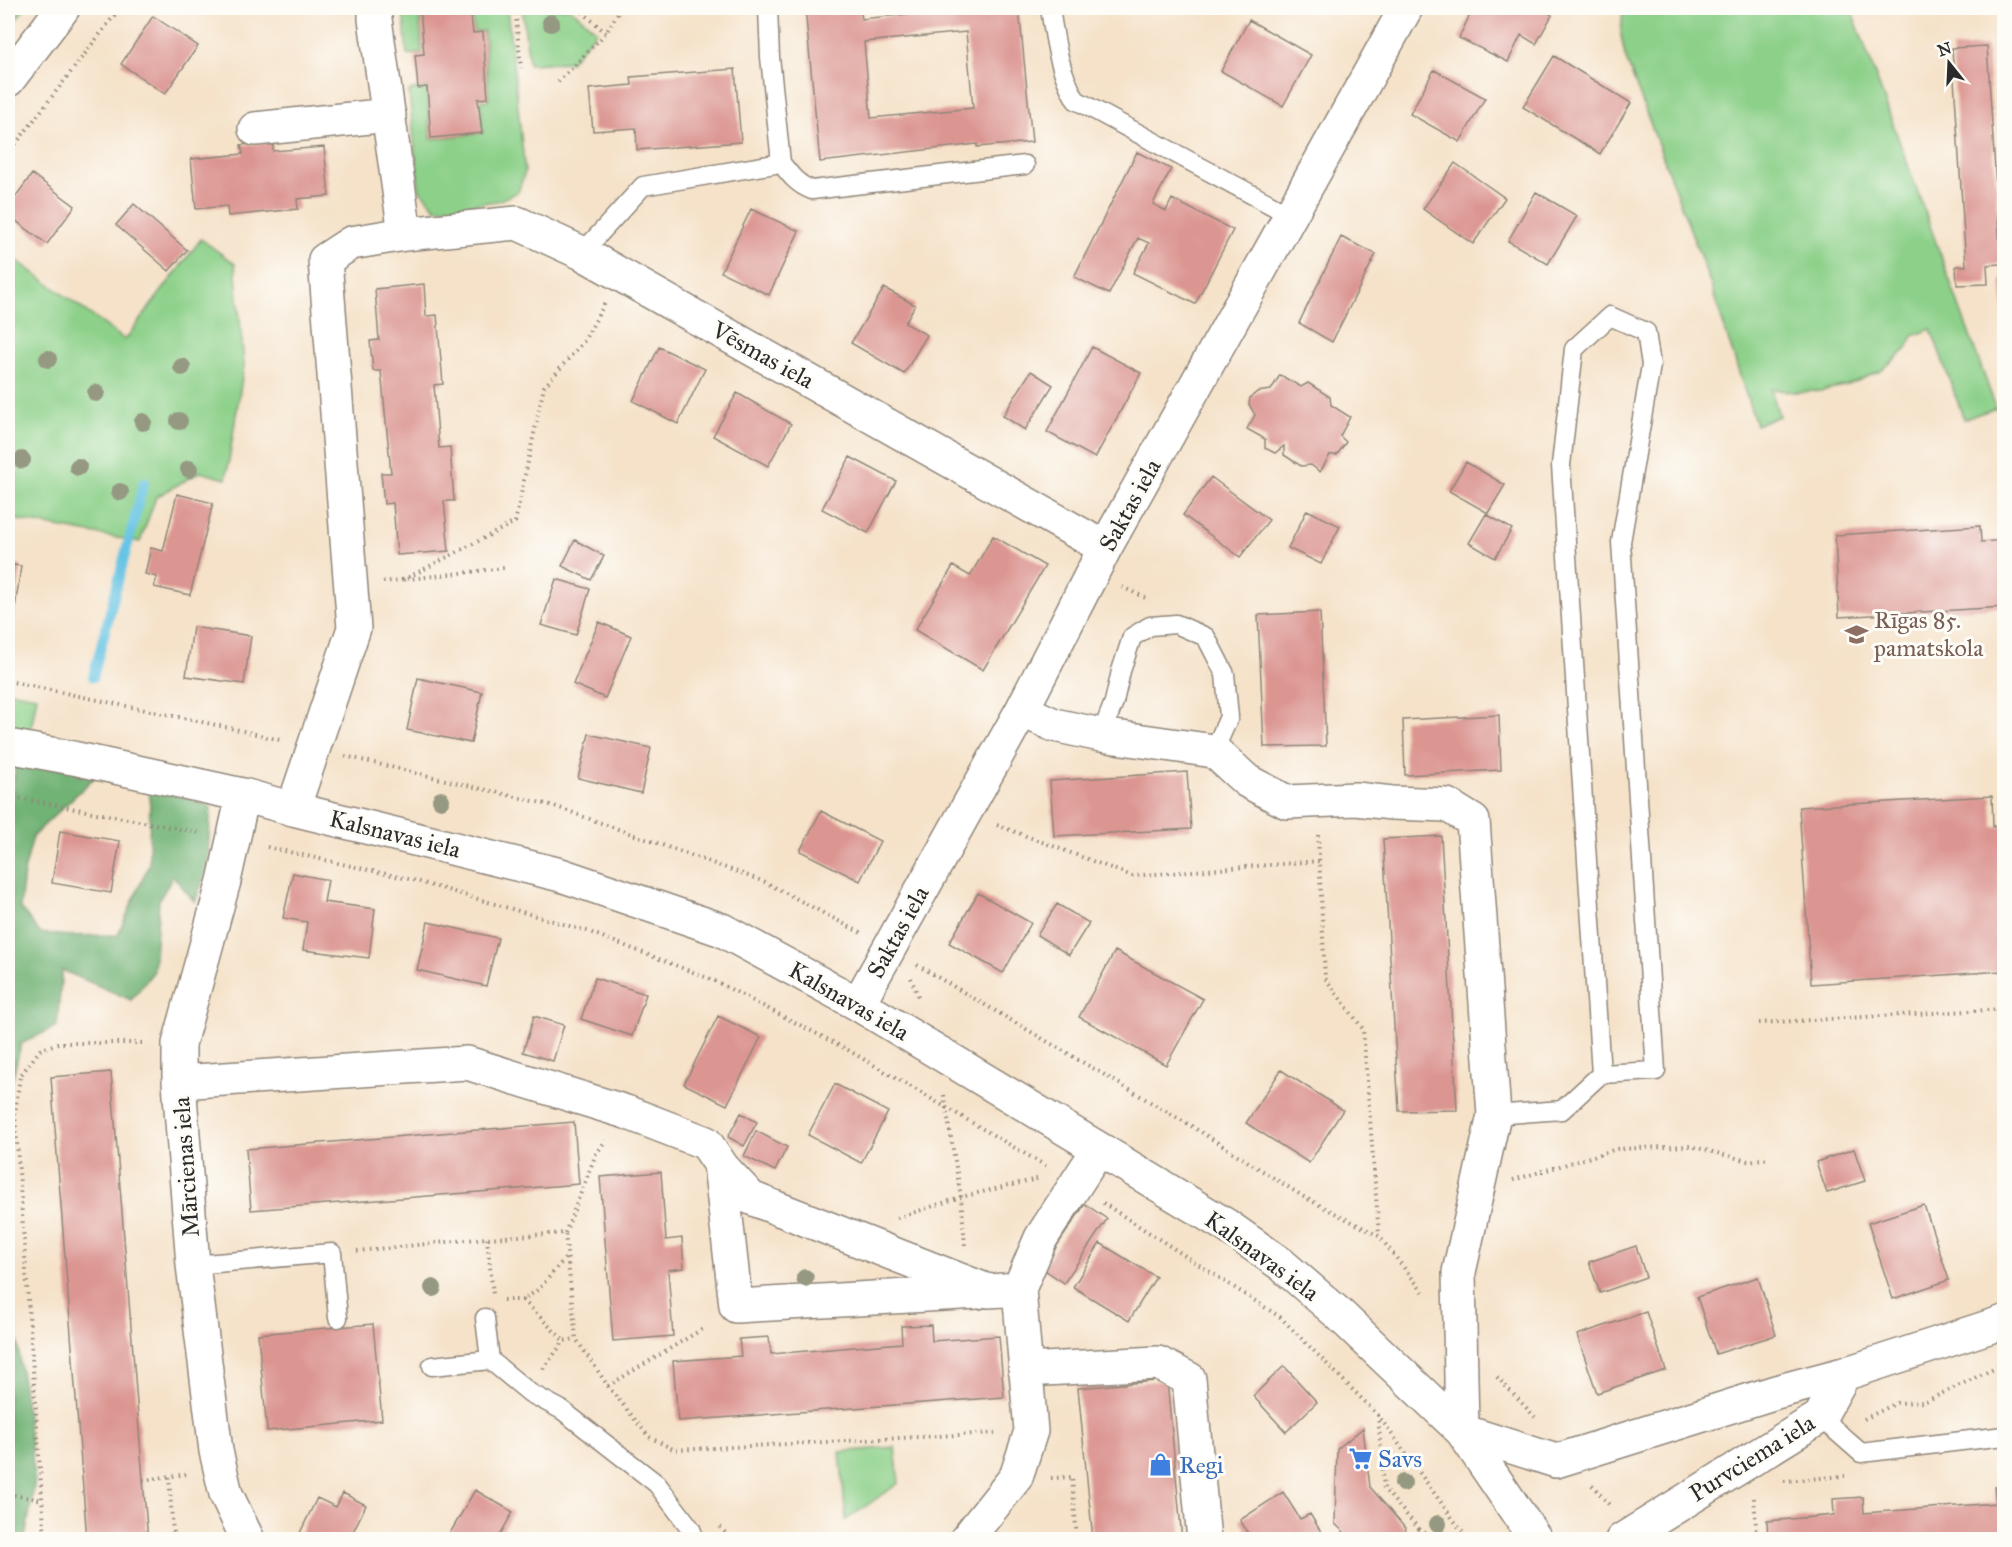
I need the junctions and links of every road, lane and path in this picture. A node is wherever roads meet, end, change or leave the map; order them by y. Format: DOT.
graph roads {
  1 [pos="63,8"];
  2 [pos="120,8"];
  3 [pos="375,8"];
  4 [pos="515,8"];
  5 [pos="578,8"];
  6 [pos="621,8"];
  7 [pos="768,8"];
  8 [pos="1050,8"];
  9 [pos="1406,8"];
  10 [pos="606,33"];
  11 [pos="521,68"];
  12 [pos="8,80"];
  13 [pos="558,82"];
  14 [pos="389,115"];
  15 [pos="255,129"];
  16 [pos="8,154"];
  17 [pos="781,163"];
  18 [pos="1025,165"];
  19 [pos="1290,215"];
  20 [pos="405,234"];
  21 [pos="582,253"];
  22 [pos="620,275"];
  23 [pos="1105,548"];
  24 [pos="504,568"];
  25 [pos="403,579"];
  26 [pos="374,583"];
  27 [pos="1022,710"];
  28 [pos="1101,735"];
  29 [pos="8,746"];
  30 [pos="1214,751"];
  31 [pos="243,795"];
  32 [pos="8,796"];
  33 [pos="1316,801"];
  34 [pos="293,809"];
  35 [pos="964,813"];
  36 [pos="233,839"];
  37 [pos="1319,861"];
  38 [pos="858,1004"];
  39 [pos="2004,1009"];
  40 [pos="1759,1023"];
  41 [pos="179,1044"];
  42 [pos="1601,1074"];
  43 [pos="179,1082"];
  44 [pos="945,1107"];
  45 [pos="626,1112"];
  46 [pos="1494,1115"];
  47 [pos="1098,1150"];
  48 [pos="1770,1158"];
  49 [pos="720,1164"];
  50 [pos="1066,1179"];
  51 [pos="1478,1190"];
  52 [pos="961,1197"];
  53 [pos="889,1221"];
  54 [pos="565,1233"];
  55 [pos="1379,1236"];
  56 [pos="487,1238"];
  57 [pos="332,1253"];
  58 [pos="966,1253"];
  59 [pos="568,1255"];
  60 [pos="194,1265"];
  61 [pos="1004,1290"];
  62 [pos="524,1300"];
  63 [pos="338,1318"];
  64 [pos="485,1318"];
  65 [pos="2004,1322"];
  66 [pos="704,1328"];
  67 [pos="576,1339"];
  68 [pos="564,1341"];
  69 [pos="490,1360"];
  70 [pos="2004,1364"];
  71 [pos="432,1366"];
  72 [pos="542,1370"];
  73 [pos="1025,1370"];
  74 [pos="1844,1374"];
  75 [pos="609,1386"];
  76 [pos="1378,1415"];
  77 [pos="1829,1425"];
  78 [pos="1031,1431"];
  79 [pos="1462,1431"];
  80 [pos="2004,1436"];
  81 [pos="1570,1457"];
  82 [pos="221,1470"];
  83 [pos="1856,1475"];
  84 [pos="169,1476"];
  85 [pos="1016,1477"];
  86 [pos="143,1480"];
  87 [pos="1776,1481"];
  88 [pos="8,1494"];
  89 [pos="1754,1494"];
  90 [pos="43,1500"];
  91 [pos="1419,1529"];
  92 [pos="1627,1536"];
  93 [pos="45,1539"];
  94 [pos="171,1539"];
  95 [pos="248,1539"];
  96 [pos="695,1539"];
  97 [pos="966,1539"];
  98 [pos="1077,1539"];
  99 [pos="1204,1539"];
  100 [pos="1416,1539"];
  101 [pos="1436,1539"];
  102 [pos="1468,1539"];
  103 [pos="1536,1539"];
  104 [pos="1757,1539"];
  1 -- 12 [label="street"];
  2 -- 16 [label="path"];
  3 -- 14 [label="street"];
  4 -- 11 [label="path"];
  5 -- 10 [label="path"];
  6 -- 10 [label="path"];
  7 -- 17 [label="lane"];
  8 -- 19 [label="lane"];
  9 -- 19 [label="street, Saktas iela"];
  10 -- 13 [label="path"];
  14 -- 15 [label="street"];
  14 -- 20 [label="street"];
  17 -- 18 [label="lane"];
  17 -- 21 [label="lane"];
  19 -- 23 [label="street, Saktas iela"];
  20 -- 21 [label="street, Vēsmas iela"];
  20 -- 34 [label="street, Vēsmas iela"];
  21 -- 22 [label="street, Vēsmas iela"];
  22 -- 23 [label="street, Vēsmas iela"];
  22 -- 25 [label="path"];
  23 -- 27 [label="street, Saktas iela"];
  24 -- 25 [label="path"];
  25 -- 26 [label="path"];
  27 -- 28 [label="street"];
  27 -- 35 [label="street, Saktas iela"];
  28 -- 30 [label="street"];
  28 -- 30 [label="lane"];
  29 -- 31 [label="street, Kalsnavas iela"];
  30 -- 33 [label="street"];
  31 -- 34 [label="street, Kalsnavas iela"];
  31 -- 36 [label="street, Mārcienas iela"];
  32 -- 36 [label="path"];
  33 -- 37 [label="path"];
  33 -- 46 [label="street"];
  34 -- 38 [label="street, Kalsnavas iela"];
  35 -- 37 [label="path"];
  35 -- 38 [label="street, Saktas iela"];
  36 -- 41 [label="street, Mārcienas iela"];
  36 -- 44 [label="path"];
  37 -- 55 [label="path"];
  38 -- 47 [label="street, Kalsnavas iela"];
  39 -- 40 [label="path"];
  41 -- 43 [label="street, Mārcienas iela"];
  41 -- 90 [label="path"];
  42 -- 42 [label="lane"];
  42 -- 46 [label="lane"];
  43 -- 45 [label="street"];
  43 -- 60 [label="street, Mārcienas iela"];
  44 -- 50 [label="path"];
  44 -- 52 [label="path"];
  45 -- 49 [label="street"];
  45 -- 54 [label="path"];
  46 -- 51 [label="street"];
  47 -- 50 [label="street"];
  47 -- 79 [label="street, Kalsnavas iela"];
  48 -- 51 [label="path"];
  49 -- 61 [label="street"];
  49 -- 61 [label="street"];
  50 -- 52 [label="path"];
  50 -- 61 [label="street"];
  50 -- 76 [label="path"];
  51 -- 79 [label="street"];
  52 -- 53 [label="path"];
  52 -- 58 [label="path"];
  54 -- 56 [label="path"];
  54 -- 59 [label="path"];
  56 -- 57 [label="path"];
  56 -- 62 [label="path"];
  57 -- 60 [label="lane"];
  57 -- 63 [label="lane"];
  59 -- 62 [label="path"];
  59 -- 67 [label="path"];
  60 -- 82 [label="street, Mārcienas iela"];
  61 -- 73 [label="street"];
  62 -- 68 [label="path"];
  64 -- 69 [label="lane"];
  65 -- 74 [label="street"];
  66 -- 75 [label="path"];
  67 -- 68 [label="path"];
  67 -- 75 [label="path"];
  68 -- 72 [label="path"];
  69 -- 71 [label="lane"];
  69 -- 96 [label="lane"];
  70 -- 77 [label="path"];
  73 -- 78 [label="street"];
  73 -- 99 [label="street"];
  74 -- 77 [label="street, Purvciema iela"];
  74 -- 81 [label="street"];
  75 -- 78 [label="path"];
  76 -- 91 [label="path"];
  76 -- 102 [label="path"];
  77 -- 80 [label="lane"];
  77 -- 92 [label="street, Purvciema iela"];
  78 -- 85 [label="street"];
  79 -- 81 [label="street"];
  79 -- 103 [label="street, Kalsnavas iela"];
  81 -- 92 [label="path"];
  82 -- 84 [label="path"];
  82 -- 95 [label="street, Mārcienas iela"];
  83 -- 87 [label="path"];
  84 -- 86 [label="path"];
  84 -- 94 [label="path"];
  85 -- 97 [label="street"];
  85 -- 98 [label="path"];
  88 -- 90 [label="path"];
  89 -- 104 [label="path"];
  90 -- 93 [label="path"];
  91 -- 100 [label="path"];
  91 -- 101 [label="path"];
}
